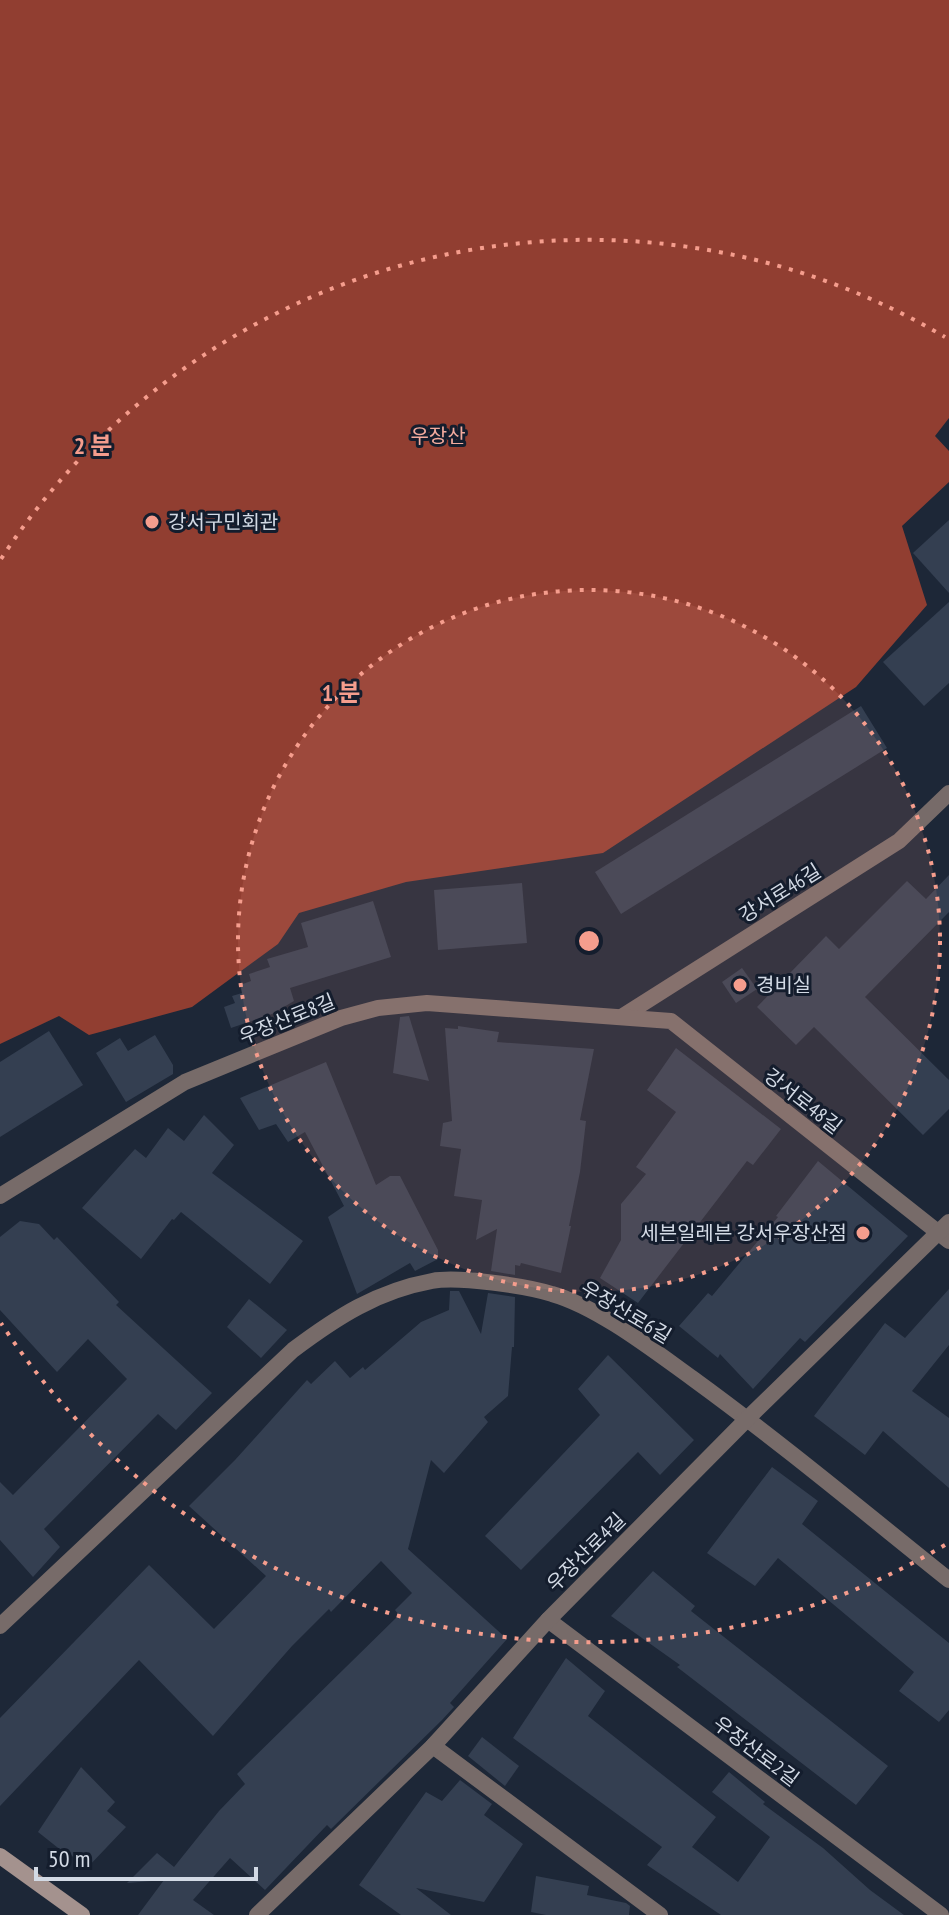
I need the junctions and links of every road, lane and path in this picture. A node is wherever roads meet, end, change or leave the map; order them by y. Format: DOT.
graph roads {
  1 [pos="946,801"];
  2 [pos="623,1016"];
  3 [pos="0,1196"];
  4 [pos="946,1232"];
  5 [pos="747,1419"];
  6 [pos="949,1580"];
  7 [pos="548,1620"];
  8 [pos="0,1626"];
  9 [pos="433,1746"];
  10 [pos="0,1856"];
  11 [pos="82,1915"];
  12 [pos="257,1915"];
  13 [pos="660,1915"];
  14 [pos="941,1915"];
  1 -- 2 [label="street, 강서로46길"];
  2 -- 3 [label="street, 우장산로8길"];
  2 -- 4 [label="street, 강서로48길"];
  4 -- 5 [label="street, 우장산로4길"];
  5 -- 6 [label="street, 우장산로6길"];
  5 -- 7 [label="street, 우장산로4길"];
  5 -- 8 [label="street, 우장산로6길"];
  7 -- 9 [label="street, 우장산로4길"];
  7 -- 14 [label="street, 우장산로2길"];
  9 -- 12 [label="street, 우장산로4길"];
  9 -- 13 [label="street"];
  10 -- 11 [label="street"];
}
